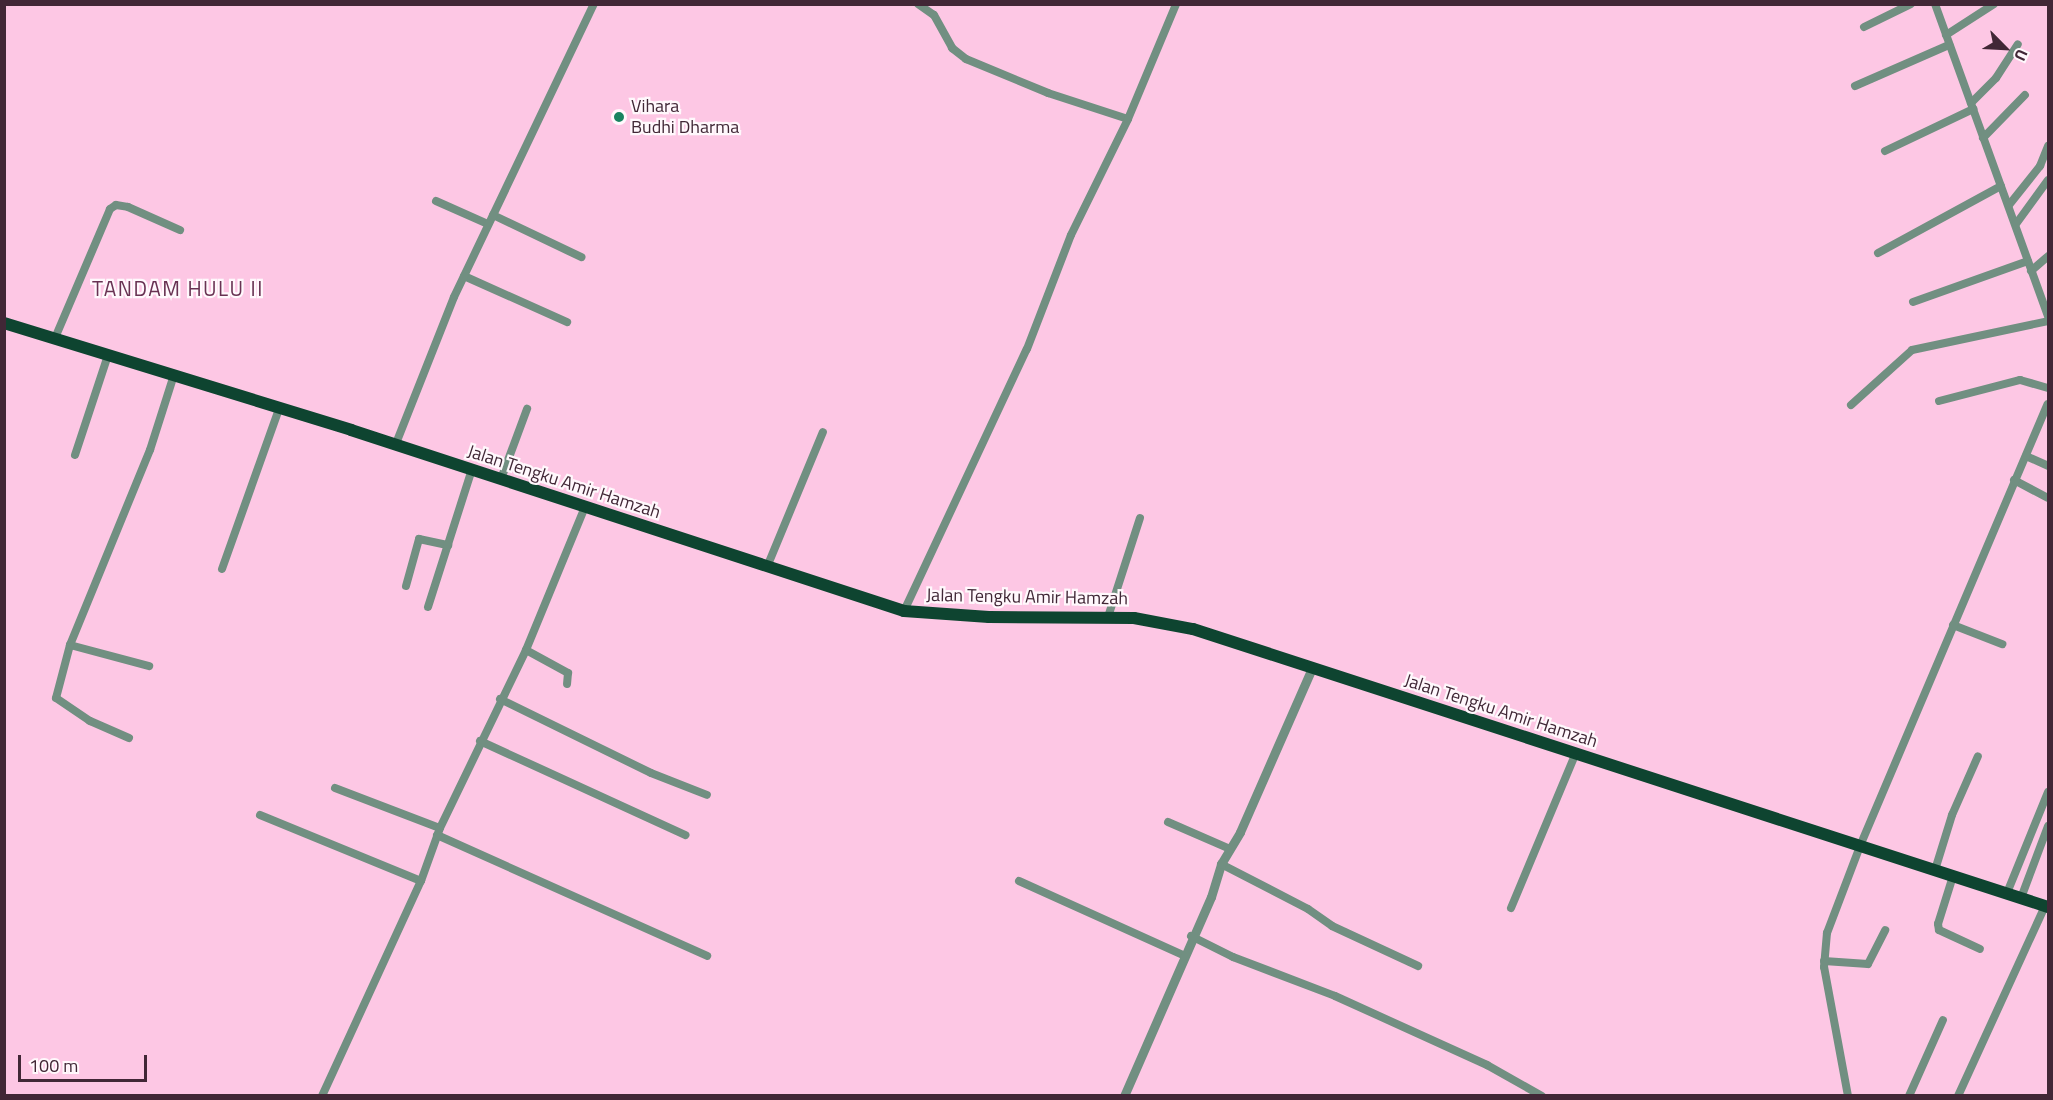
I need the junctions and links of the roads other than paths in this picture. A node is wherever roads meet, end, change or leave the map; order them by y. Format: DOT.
graph roads {
  1 [pos="594,4"];
  2 [pos="918,4"];
  3 [pos="1176,4"];
  4 [pos="1911,4"];
  5 [pos="1994,4"];
  6 [pos="1935,5"];
  7 [pos="1864,27"];
  8 [pos="1946,35"];
  9 [pos="2018,44"];
  10 [pos="1949,45"];
  11 [pos="1855,86"];
  12 [pos="2025,95"];
  13 [pos="1972,106"];
  14 [pos="1128,119"];
  15 [pos="1983,138"];
  16 [pos="2048,146"];
  17 [pos="1886,151"];
  18 [pos="2049,180"];
  19 [pos="2001,186"];
  20 [pos="436,201"];
  21 [pos="2009,205"];
  22 [pos="493,215"];
  23 [pos="488,224"];
  24 [pos="2016,224"];
  25 [pos="180,230"];
  26 [pos="1878,253"];
  27 [pos="2049,256"];
  28 [pos="581,257"];
  29 [pos="2028,261"];
  30 [pos="2031,271"];
  31 [pos="464,276"];
  32 [pos="1913,302"];
  33 [pos="2049,319"];
  34 [pos="4,322"];
  35 [pos="567,322"];
  36 [pos="55,338"];
  37 [pos="108,355"];
  38 [pos="174,375"];
  39 [pos="2049,388"];
  40 [pos="1939,401"];
  41 [pos="2049,404"];
  42 [pos="1851,405"];
  43 [pos="279,409"];
  44 [pos="527,409"];
  45 [pos="823,432"];
  46 [pos="395,446"];
  47 [pos="75,455"];
  48 [pos="2026,456"];
  49 [pos="2049,466"];
  50 [pos="471,472"];
  51 [pos="501,479"];
  52 [pos="2014,480"];
  53 [pos="2049,498"];
  54 [pos="585,507"];
  55 [pos="1140,518"];
  56 [pos="448,545"];
  57 [pos="767,567"];
  58 [pos="222,569"];
  59 [pos="406,586"];
  60 [pos="428,607"];
  61 [pos="904,611"];
  62 [pos="1108,617"];
  63 [pos="1953,625"];
  64 [pos="2002,644"];
  65 [pos="70,645"];
  66 [pos="526,650"];
  67 [pos="149,666"];
  68 [pos="1312,668"];
  69 [pos="567,684"];
  70 [pos="500,699"];
  71 [pos="129,738"];
  72 [pos="480,741"];
  73 [pos="1575,755"];
  74 [pos="1978,756"];
  75 [pos="335,788"];
  76 [pos="2049,792"];
  77 [pos="707,795"];
  78 [pos="260,815"];
  79 [pos="1168,822"];
  80 [pos="2049,826"];
  81 [pos="438,831"];
  82 [pos="685,835"];
  83 [pos="1860,846"];
  84 [pos="1230,849"];
  85 [pos="1221,864"];
  86 [pos="1935,870"];
  87 [pos="1953,876"];
  88 [pos="421,881"];
  89 [pos="1019,881"];
  90 [pos="2007,893"];
  91 [pos="2021,898"];
  92 [pos="2047,906"];
  93 [pos="1511,908"];
  94 [pos="1885,930"];
  95 [pos="1191,936"];
  96 [pos="1980,948"];
  97 [pos="707,956"];
  98 [pos="1185,956"];
  99 [pos="1824,964"];
  100 [pos="1418,966"];
  101 [pos="1943,1020"];
  102 [pos="322,1095"];
  103 [pos="1124,1095"];
  104 [pos="1542,1095"];
  105 [pos="1848,1095"];
  106 [pos="1909,1095"];
  107 [pos="1958,1095"];
  1 -- 22 [label="street"];
  2 -- 14 [label="street"];
  3 -- 14 [label="street"];
  4 -- 7 [label="street"];
  5 -- 8 [label="street"];
  6 -- 8 [label="street"];
  8 -- 10 [label="street"];
  9 -- 13 [label="street"];
  10 -- 11 [label="street"];
  10 -- 13 [label="street"];
  12 -- 15 [label="street"];
  13 -- 15 [label="street"];
  13 -- 17 [label="street"];
  14 -- 61 [label="street"];
  15 -- 19 [label="street"];
  16 -- 21 [label="street"];
  18 -- 24 [label="street"];
  19 -- 21 [label="street"];
  19 -- 26 [label="street"];
  20 -- 23 [label="street"];
  21 -- 24 [label="street"];
  22 -- 23 [label="street"];
  22 -- 28 [label="street"];
  23 -- 31 [label="street"];
  24 -- 29 [label="street"];
  25 -- 36 [label="street"];
  27 -- 30 [label="street"];
  29 -- 30 [label="street"];
  29 -- 32 [label="street"];
  30 -- 33 [label="street"];
  31 -- 35 [label="street"];
  31 -- 46 [label="street"];
  33 -- 42 [label="street"];
  34 -- 36 [label="highway, Jalan Tengku Amir Hamzah"];
  36 -- 37 [label="highway, Jalan Tengku Amir Hamzah"];
  37 -- 38 [label="highway, Jalan Tengku Amir Hamzah"];
  37 -- 47 [label="street"];
  38 -- 43 [label="highway, Jalan Tengku Amir Hamzah"];
  38 -- 65 [label="street"];
  39 -- 40 [label="street"];
  41 -- 48 [label="street"];
  43 -- 46 [label="highway, Jalan Tengku Amir Hamzah"];
  43 -- 58 [label="street"];
  44 -- 51 [label="street"];
  45 -- 57 [label="street"];
  46 -- 50 [label="highway, Jalan Tengku Amir Hamzah"];
  48 -- 49 [label="street"];
  48 -- 52 [label="street"];
  50 -- 51 [label="highway, Jalan Tengku Amir Hamzah"];
  50 -- 56 [label="street"];
  51 -- 54 [label="highway, Jalan Tengku Amir Hamzah"];
  52 -- 53 [label="street"];
  52 -- 63 [label="street"];
  54 -- 57 [label="highway, Jalan Tengku Amir Hamzah"];
  54 -- 66 [label="street"];
  55 -- 62 [label="street"];
  56 -- 59 [label="street"];
  56 -- 60 [label="street"];
  57 -- 61 [label="highway, Jalan Tengku Amir Hamzah"];
  61 -- 62 [label="highway, Jalan Tengku Amir Hamzah"];
  62 -- 68 [label="highway, Jalan Tengku Amir Hamzah"];
  63 -- 64 [label="street"];
  63 -- 83 [label="street"];
  65 -- 67 [label="street"];
  65 -- 71 [label="street"];
  66 -- 69 [label="street"];
  66 -- 70 [label="street"];
  68 -- 73 [label="highway, Jalan Tengku Amir Hamzah"];
  68 -- 84 [label="street"];
  70 -- 72 [label="street"];
  70 -- 77 [label="street"];
  72 -- 81 [label="street"];
  72 -- 82 [label="street"];
  73 -- 83 [label="highway, Jalan Tengku Amir Hamzah"];
  73 -- 93 [label="street"];
  74 -- 86 [label="street"];
  75 -- 81 [label="street"];
  76 -- 90 [label="street"];
  78 -- 88 [label="street"];
  79 -- 84 [label="street"];
  80 -- 91 [label="street"];
  81 -- 88 [label="street"];
  81 -- 97 [label="street"];
  83 -- 86 [label="highway, Jalan Tengku Amir Hamzah"];
  83 -- 99 [label="street"];
  84 -- 85 [label="street"];
  85 -- 95 [label="street"];
  85 -- 100 [label="street"];
  86 -- 87 [label="highway, Jalan Tengku Amir Hamzah"];
  87 -- 90 [label="highway, Jalan Tengku Amir Hamzah"];
  87 -- 96 [label="street"];
  88 -- 102 [label="street"];
  89 -- 98 [label="street"];
  90 -- 91 [label="highway, Jalan Tengku Amir Hamzah"];
  91 -- 92 [label="highway, Jalan Tengku Amir Hamzah"];
  92 -- 107 [label="street"];
  94 -- 99 [label="street"];
  95 -- 98 [label="street"];
  95 -- 104 [label="street"];
  98 -- 103 [label="street"];
  99 -- 105 [label="street"];
  101 -- 106 [label="street"];
}
